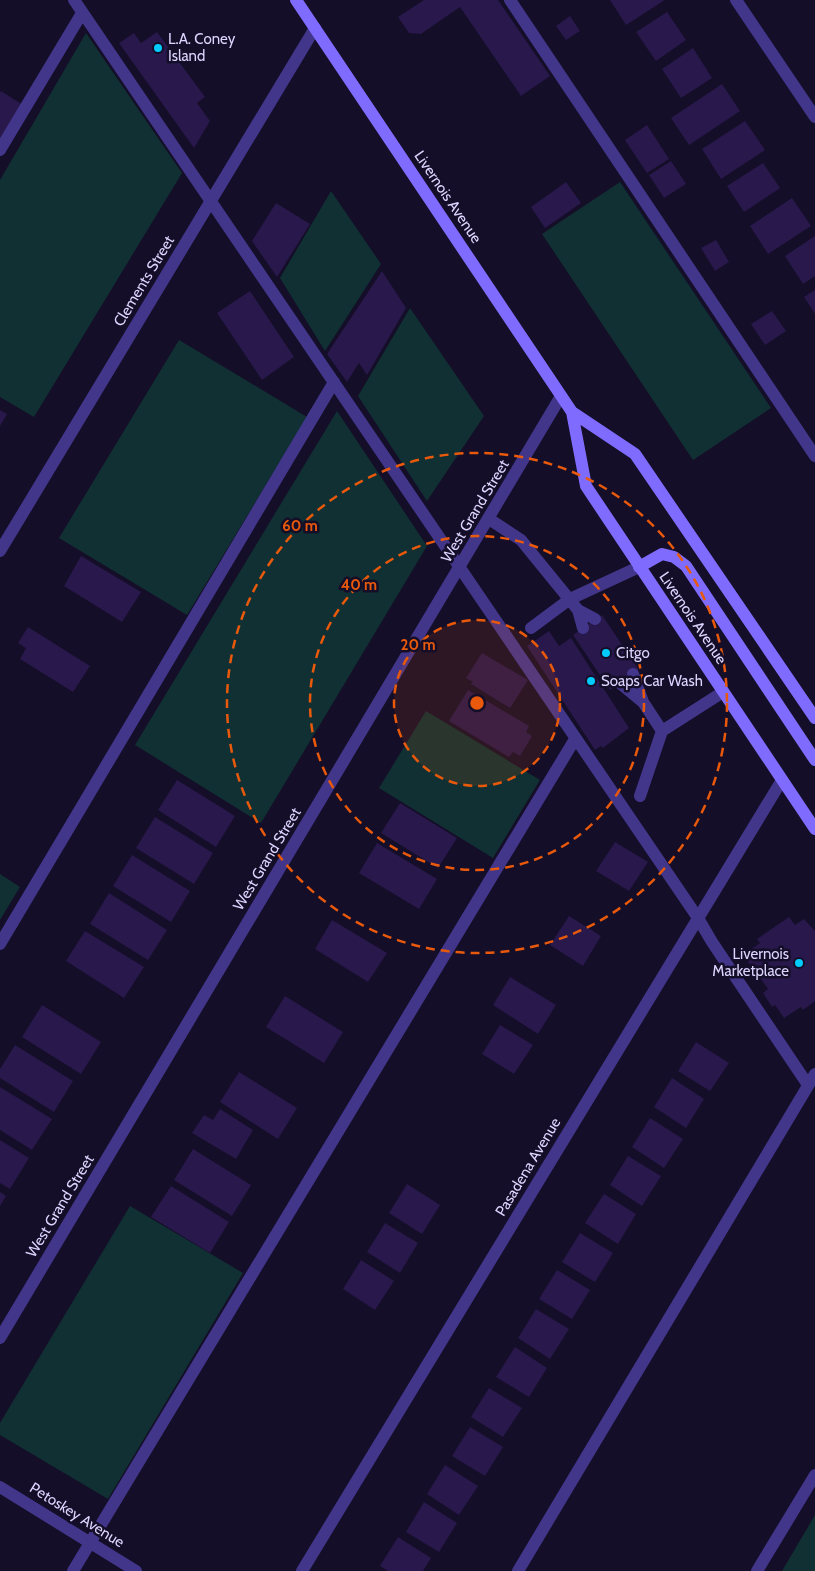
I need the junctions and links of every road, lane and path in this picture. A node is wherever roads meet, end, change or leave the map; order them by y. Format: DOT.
graph roads {
  1 [pos="74,0"];
  2 [pos="296,0"];
  3 [pos="510,0"];
  4 [pos="736,0"];
  5 [pos="82,13"];
  6 [pos="315,28"];
  7 [pos="815,117"];
  8 [pos="0,150"];
  9 [pos="211,200"];
  10 [pos="334,382"];
  11 [pos="561,396"];
  12 [pos="572,412"];
  13 [pos="815,456"];
  14 [pos="489,519"];
  15 [pos="0,551"];
  16 [pos="639,567"];
  17 [pos="460,568"];
  18 [pos="570,599"];
  19 [pos="578,610"];
  20 [pos="595,619"];
  21 [pos="531,628"];
  22 [pos="583,628"];
  23 [pos="633,674"];
  24 [pos="620,683"];
  25 [pos="723,692"];
  26 [pos="644,702"];
  27 [pos="815,718"];
  28 [pos="662,732"];
  29 [pos="575,739"];
  30 [pos="815,760"];
  31 [pos="782,780"];
  32 [pos="640,796"];
  33 [pos="815,829"];
  34 [pos="698,918"];
  35 [pos="0,944"];
  36 [pos="812,1079"];
  37 [pos="0,1338"];
  38 [pos="815,1475"];
  39 [pos="0,1487"];
  40 [pos="90,1542"];
  41 [pos="73,1571"];
  42 [pos="136,1571"];
  43 [pos="302,1571"];
  44 [pos="518,1571"];
  45 [pos="758,1571"];
  1 -- 5 [label="street"];
  2 -- 6 [label="main road, Livernois Avenue"];
  3 -- 13 [label="street"];
  4 -- 7 [label="street"];
  5 -- 8 [label="street"];
  5 -- 9 [label="street"];
  6 -- 9 [label="street, Clements Street"];
  6 -- 11 [label="main road, Livernois Avenue"];
  9 -- 10 [label="street"];
  9 -- 15 [label="street, Clements Street"];
  10 -- 17 [label="street"];
  10 -- 35 [label="street"];
  11 -- 12 [label="main road, Livernois Avenue"];
  11 -- 14 [label="street, West Grand Street"];
  12 -- 16 [label="main road, Livernois Avenue"];
  12 -- 27 [label="main road, Livernois Avenue"];
  14 -- 17 [label="street, West Grand Street"];
  14 -- 18 [label="street"];
  16 -- 18 [label="street"];
  16 -- 25 [label="main road, Livernois Avenue"];
  16 -- 30 [label="main road"];
  17 -- 29 [label="street"];
  17 -- 37 [label="street, West Grand Street"];
  18 -- 19 [label="street"];
  18 -- 21 [label="street"];
  19 -- 20 [label="street"];
  19 -- 22 [label="street"];
  23 -- 26 [label="street"];
  24 -- 26 [label="street"];
  25 -- 28 [label="street"];
  25 -- 31 [label="main road, Livernois Avenue"];
  26 -- 28 [label="street"];
  28 -- 32 [label="street"];
  29 -- 34 [label="street"];
  29 -- 40 [label="street"];
  31 -- 33 [label="main road, Livernois Avenue"];
  31 -- 34 [label="street, Pasadena Avenue"];
  34 -- 36 [label="street"];
  34 -- 43 [label="street, Pasadena Avenue"];
  36 -- 44 [label="street"];
  38 -- 45 [label="street"];
  39 -- 40 [label="street, Petoskey Avenue"];
  40 -- 41 [label="street"];
  40 -- 42 [label="street, Petoskey Avenue"];
}
